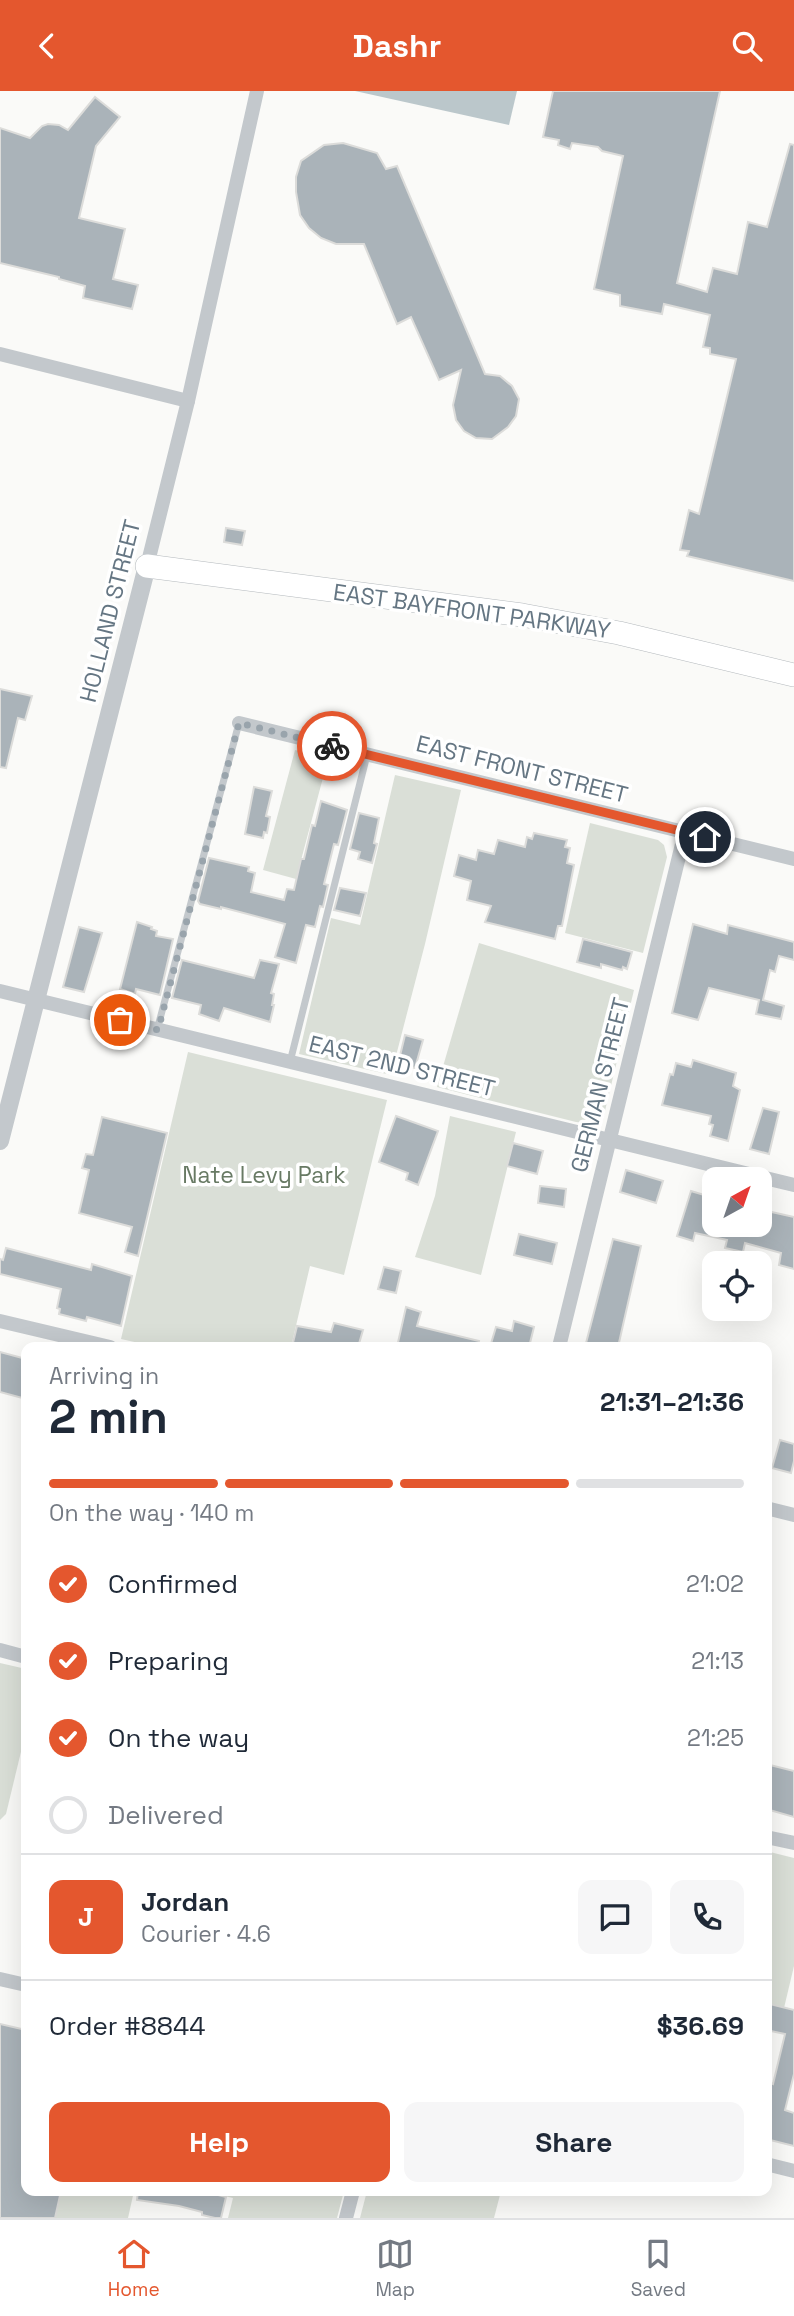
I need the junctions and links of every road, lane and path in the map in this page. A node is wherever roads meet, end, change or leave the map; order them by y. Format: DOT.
graph roads {
  1 [pos="257,91"];
  2 [pos="0,354"];
  3 [pos="188,401"];
  4 [pos="147,566"];
  5 [pos="794,675"];
  6 [pos="239,723"];
  7 [pos="367,755"];
  8 [pos="685,832"];
  9 [pos="794,859"];
  10 [pos="0,991"];
  11 [pos="35,999"];
  12 [pos="158,1030"];
  13 [pos="290,1062"];
  14 [pos="610,1140"];
  15 [pos="0,1141"];
  16 [pos="794,1185"];
  17 [pos="0,1321"];
  18 [pos="89,1342"];
  19 [pos="560,1342"];
  20 [pos="772,1510"];
  21 [pos="794,1515"];
  22 [pos="0,1650"];
  23 [pos="21,1656"];
  24 [pos="772,1838"];
  25 [pos="794,1843"];
  26 [pos="0,1979"];
  27 [pos="21,1984"];
  28 [pos="772,2166"];
  29 [pos="794,2171"];
  30 [pos="352,2196"];
  31 [pos="346,2218"];
  1 -- 3 [label="street, HOLLAND STREET"];
  2 -- 3 [label="street"];
  3 -- 4 [label="street, HOLLAND STREET"];
  4 -- 5 [label="highway, EAST BAYFRONT PARKWAY"];
  4 -- 11 [label="street, HOLLAND STREET"];
  6 -- 7 [label="street, EAST FRONT STREET"];
  6 -- 12 [label="lane"];
  7 -- 8 [label="street, EAST FRONT STREET"];
  7 -- 13 [label="lane"];
  8 -- 9 [label="street, EAST FRONT STREET"];
  8 -- 14 [label="street, GERMAN STREET"];
  10 -- 11 [label="street, EAST 2ND STREET"];
  11 -- 12 [label="street, EAST 2ND STREET"];
  11 -- 15 [label="street, HOLLAND STREET"];
  12 -- 13 [label="street, EAST 2ND STREET"];
  13 -- 14 [label="street, EAST 2ND STREET"];
  14 -- 16 [label="street, EAST 2ND STREET"];
  14 -- 19 [label="street, GERMAN STREET"];
  17 -- 18 [label="street"];
  20 -- 21 [label="street"];
  22 -- 23 [label="street"];
  24 -- 25 [label="street"];
  26 -- 27 [label="street"];
  28 -- 29 [label="street"];
  30 -- 31 [label="street"];
}
